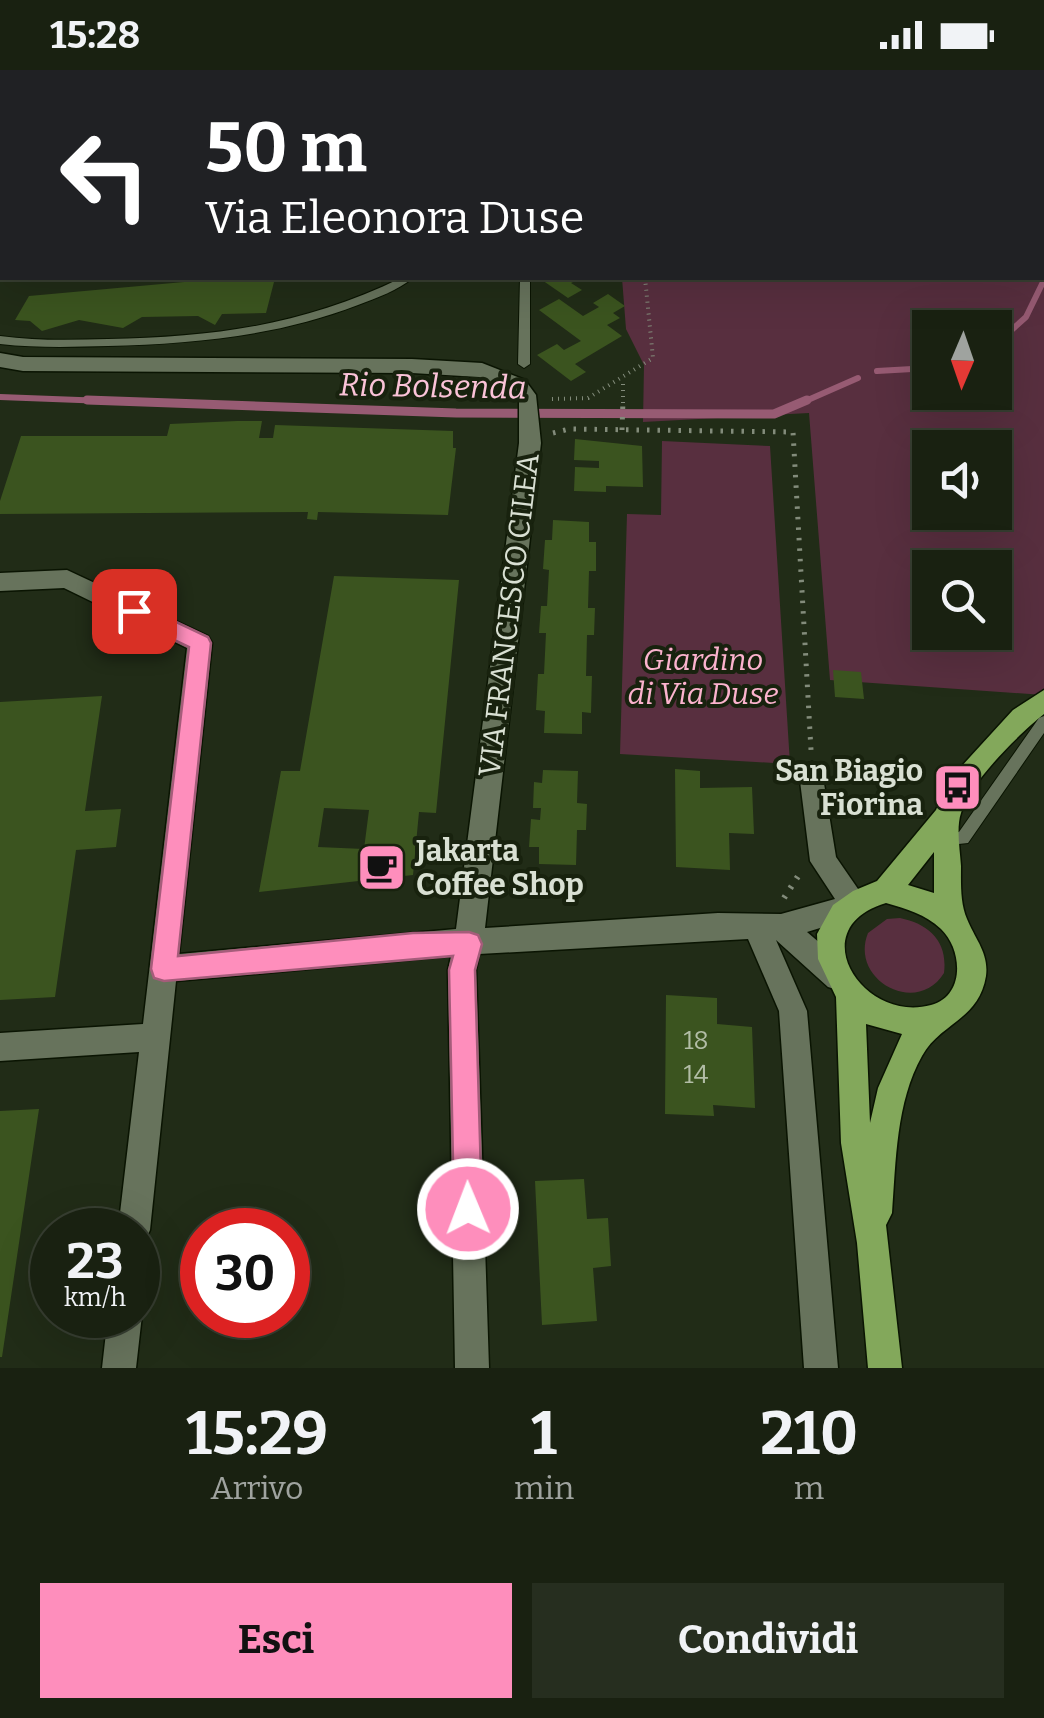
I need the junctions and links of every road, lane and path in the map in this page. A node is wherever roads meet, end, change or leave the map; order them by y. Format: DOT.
graph roads {
  1 [pos="404,280"];
  2 [pos="525,280"];
  3 [pos="644,280"];
  4 [pos="0,340"];
  5 [pos="0,360"];
  6 [pos="524,364"];
  7 [pos="622,380"];
  8 [pos="530,420"];
  9 [pos="622,430"];
  10 [pos="0,582"];
  11 [pos="1044,700"];
  12 [pos="1044,722"];
  13 [pos="812,773"];
  14 [pos="947,828"];
  15 [pos="886,891"];
  16 [pos="850,905"];
  17 [pos="953,920"];
  18 [pos="770,927"];
  19 [pos="469,944"];
  20 [pos="164,969"];
  21 [pos="844,986"];
  22 [pos="928,1022"];
  23 [pos="156,1036"];
  24 [pos="0,1046"];
  25 [pos="136,1208"];
  26 [pos="873,1243"];
  27 [pos="121,1338"];
  28 [pos="118,1368"];
  29 [pos="472,1368"];
  30 [pos="822,1368"];
  31 [pos="884,1368"];
  1 -- 4 [label="lane"];
  2 -- 6 [label="lane"];
  3 -- 7 [label="path"];
  5 -- 8 [label="street"];
  7 -- 8 [label="path"];
  7 -- 9 [label="path"];
  8 -- 9 [label="path"];
  8 -- 19 [label="street, VIA FRANCESCO CILEA"];
  9 -- 13 [label="path"];
  10 -- 20 [label="street"];
  11 -- 14 [label="main road"];
  12 -- 14 [label="lane"];
  13 -- 16 [label="street"];
  14 -- 15 [label="main road"];
  14 -- 17 [label="main road"];
  15 -- 16 [label="main road"];
  15 -- 17 [label="main road"];
  16 -- 18 [label="street"];
  16 -- 21 [label="main road"];
  17 -- 22 [label="main road"];
  18 -- 19 [label="street"];
  18 -- 21 [label="street"];
  18 -- 30 [label="street"];
  19 -- 20 [label="street"];
  19 -- 29 [label="street, VIA FRANCESCO CILEA"];
  20 -- 23 [label="street"];
  21 -- 22 [label="main road"];
  21 -- 26 [label="main road"];
  22 -- 26 [label="main road"];
  23 -- 24 [label="street"];
  23 -- 25 [label="street"];
  26 -- 31 [label="main road"];
  27 -- 28 [label="street"];
}
